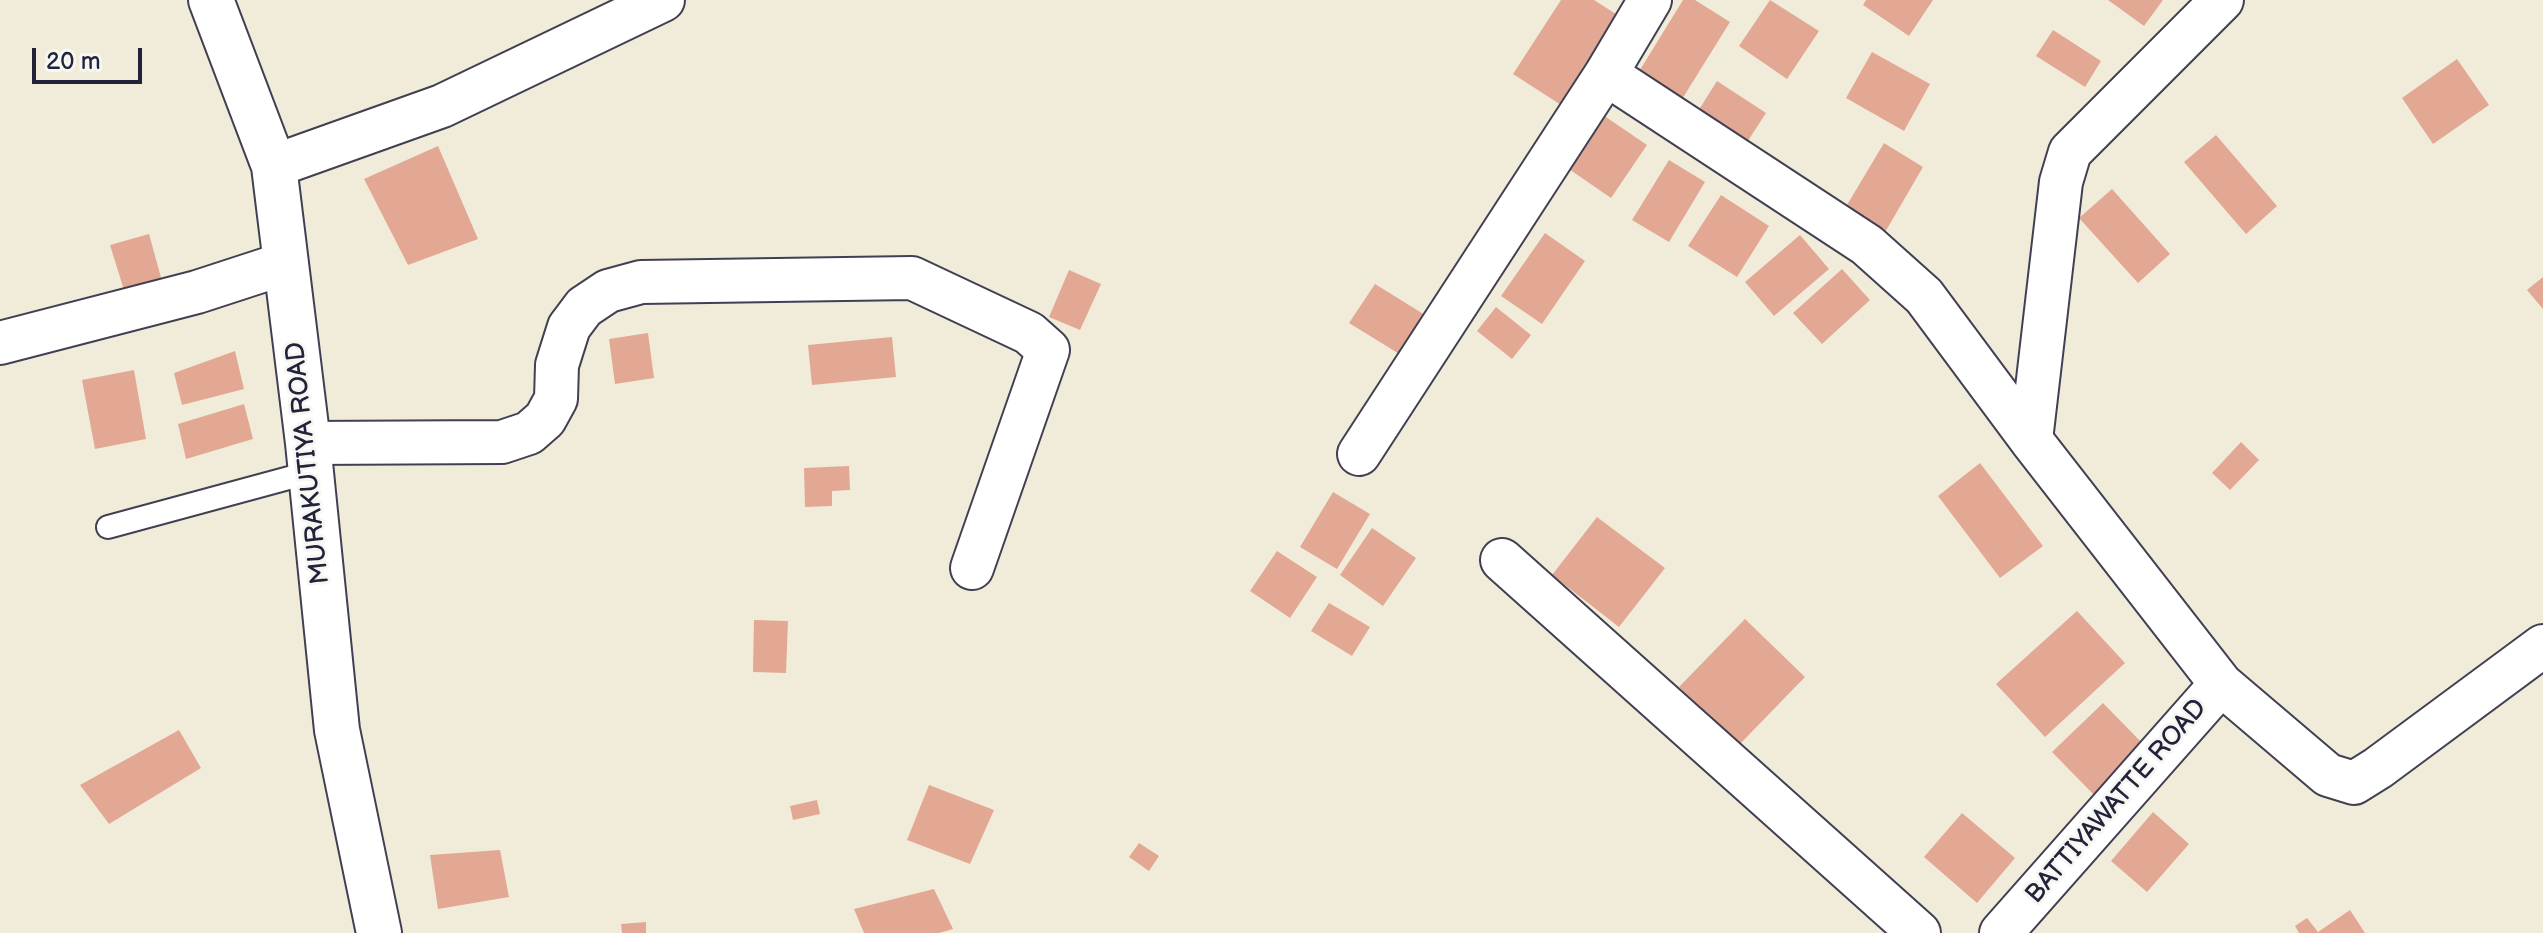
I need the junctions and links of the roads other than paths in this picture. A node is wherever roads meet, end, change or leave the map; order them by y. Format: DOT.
graph roads {
  1 [pos="211,0"];
  2 [pos="663,0"];
  3 [pos="1650,0"];
  4 [pos="2222,0"];
  5 [pos="1606,74"];
  6 [pos="274,166"];
  7 [pos="286,263"];
  8 [pos="0,343"];
  9 [pos="2031,440"];
  10 [pos="1359,454"];
  11 [pos="310,457"];
  12 [pos="108,527"];
  13 [pos="1502,560"];
  14 [pos="972,568"];
  15 [pos="2543,646"];
  16 [pos="2221,684"];
  17 [pos="379,933"];
  18 [pos="1919,933"];
  19 [pos="2001,933"];
  1 -- 6 [label="street, MURAKUTIYA ROAD"];
  2 -- 6 [label="street"];
  3 -- 5 [label="street"];
  4 -- 9 [label="street"];
  5 -- 9 [label="street"];
  5 -- 10 [label="street"];
  6 -- 7 [label="street, MURAKUTIYA ROAD"];
  7 -- 8 [label="street"];
  7 -- 11 [label="street, MURAKUTIYA ROAD"];
  9 -- 16 [label="street"];
  11 -- 12 [label="lane"];
  11 -- 14 [label="street"];
  11 -- 17 [label="street, MURAKUTIYA ROAD"];
  13 -- 18 [label="street"];
  15 -- 16 [label="street, BATTIYAWATTE ROAD"];
  16 -- 19 [label="street, BATTIYAWATTE ROAD"];
}
